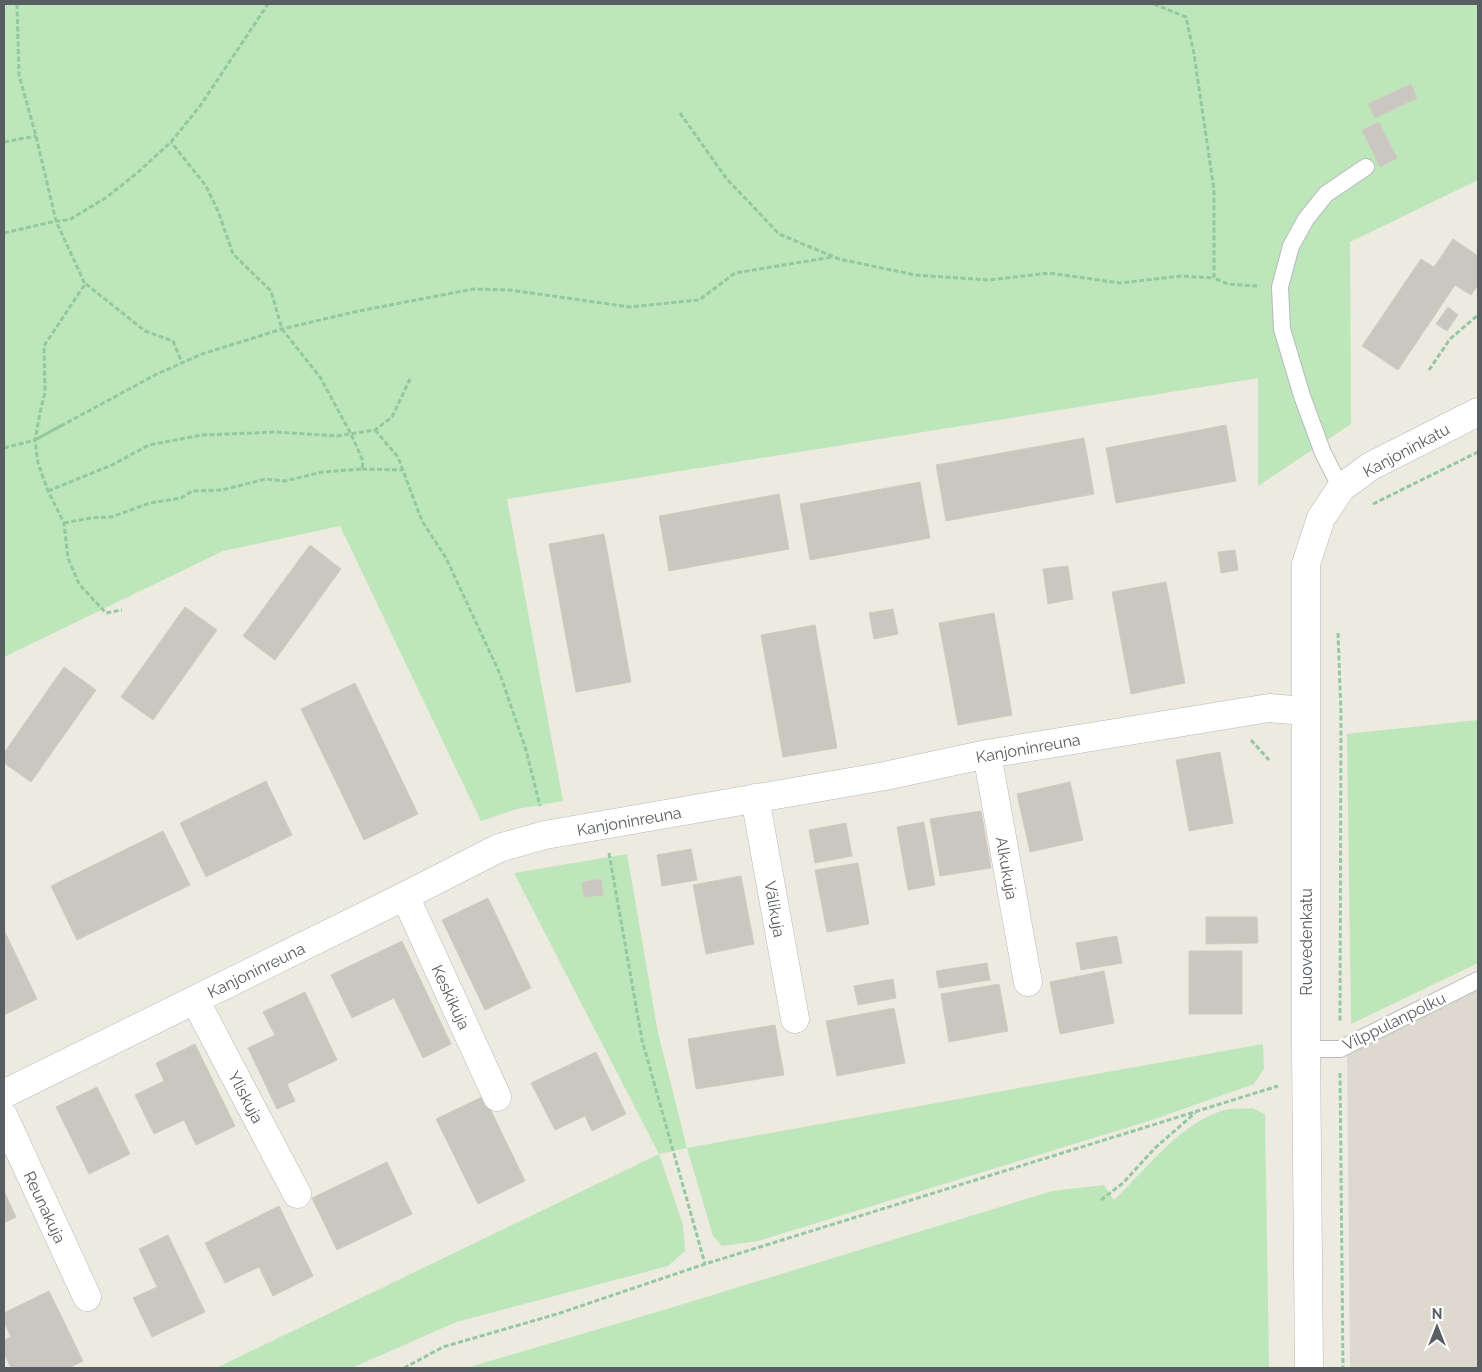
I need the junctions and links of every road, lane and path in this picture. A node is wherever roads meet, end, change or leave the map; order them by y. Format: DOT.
graph roads {
  1 [pos="16,4"];
  2 [pos="268,4"];
  3 [pos="1154,4"];
  4 [pos="680,113"];
  5 [pos="36,136"];
  6 [pos="4,142"];
  7 [pos="171,142"];
  8 [pos="1366,167"];
  9 [pos="56,221"];
  10 [pos="4,233"];
  11 [pos="832,257"];
  12 [pos="1214,278"];
  13 [pos="85,284"];
  14 [pos="1280,287"];
  15 [pos="1478,315"];
  16 [pos="282,329"];
  17 [pos="182,363"];
  18 [pos="1429,370"];
  19 [pos="410,379"];
  20 [pos="1478,412"];
  21 [pos="62,425"];
  22 [pos="375,430"];
  23 [pos="351,434"];
  24 [pos="35,440"];
  25 [pos="4,448"];
  26 [pos="1478,452"];
  27 [pos="362,469"];
  28 [pos="402,470"];
  29 [pos="1341,488"];
  30 [pos="48,491"];
  31 [pos="1367,506"];
  32 [pos="1321,518"];
  33 [pos="64,523"];
  34 [pos="122,610"];
  35 [pos="1338,626"];
  36 [pos="1305,711"];
  37 [pos="1245,738"];
  38 [pos="987,754"];
  39 [pos="1269,760"];
  40 [pos="755,798"];
  41 [pos="607,825"];
  42 [pos="545,835"];
  43 [pos="405,896"];
  44 [pos="1478,980"];
  45 [pos="1028,982"];
  46 [pos="195,1000"];
  47 [pos="795,1019"];
  48 [pos="1306,1049"];
  49 [pos="1340,1049"];
  50 [pos="1307,1078"];
  51 [pos="4,1094"];
  52 [pos="497,1097"];
  53 [pos="1197,1111"];
  54 [pos="4,1117"];
  55 [pos="297,1194"];
  56 [pos="1101,1200"];
  57 [pos="705,1264"];
  58 [pos="87,1297"];
  59 [pos="404,1368"];
  60 [pos="1309,1368"];
  61 [pos="1343,1368"];
  1 -- 5 [label="path"];
  2 -- 7 [label="path"];
  3 -- 12 [label="path"];
  4 -- 11 [label="path"];
  5 -- 6 [label="path"];
  5 -- 9 [label="path"];
  7 -- 9 [label="path"];
  7 -- 16 [label="path"];
  8 -- 14 [label="lane"];
  9 -- 10 [label="path"];
  9 -- 13 [label="path"];
  11 -- 12 [label="path"];
  11 -- 16 [label="path"];
  12 -- 14 [label="path"];
  13 -- 17 [label="path"];
  13 -- 24 [label="path"];
  14 -- 29 [label="lane"];
  15 -- 18 [label="path"];
  16 -- 17 [label="path"];
  16 -- 23 [label="path"];
  17 -- 24 [label="path"];
  19 -- 22 [label="path"];
  20 -- 29 [label="street, Kanjoninkatu"];
  21 -- 24 [label="path"];
  22 -- 23 [label="path"];
  22 -- 28 [label="path"];
  23 -- 27 [label="path"];
  23 -- 30 [label="path"];
  24 -- 25 [label="path"];
  24 -- 30 [label="path"];
  26 -- 31 [label="path"];
  27 -- 28 [label="path"];
  27 -- 33 [label="path"];
  28 -- 42 [label="path"];
  29 -- 32 [label="street, Kanjoninkatu"];
  30 -- 33 [label="path"];
  32 -- 36 [label="street, Ruovedenkatu"];
  33 -- 34 [label="path"];
  35 -- 49 [label="path"];
  36 -- 38 [label="street, Kanjoninreuna"];
  36 -- 48 [label="street, Ruovedenkatu"];
  37 -- 39 [label="path"];
  38 -- 40 [label="street, Kanjoninreuna"];
  38 -- 45 [label="street, Alkukuja"];
  40 -- 41 [label="street, Kanjoninreuna"];
  40 -- 47 [label="street, Välikuja"];
  41 -- 42 [label="street, Kanjoninreuna"];
  41 -- 57 [label="path"];
  42 -- 43 [label="street, Kanjoninreuna"];
  43 -- 46 [label="street, Kanjoninreuna"];
  43 -- 52 [label="street, Keskikuja"];
  44 -- 49 [label="lane, Vilppulanpolku"];
  46 -- 51 [label="street, Kanjoninreuna"];
  46 -- 55 [label="street, Yliskuja"];
  48 -- 49 [label="lane, Vilppulanpolku"];
  48 -- 50 [label="street, Ruovedenkatu"];
  49 -- 61 [label="path"];
  50 -- 53 [label="path"];
  50 -- 60 [label="street, Ruovedenkatu"];
  53 -- 56 [label="path"];
  53 -- 57 [label="path"];
  54 -- 58 [label="street, Reunakuja"];
  57 -- 59 [label="path"];
}
